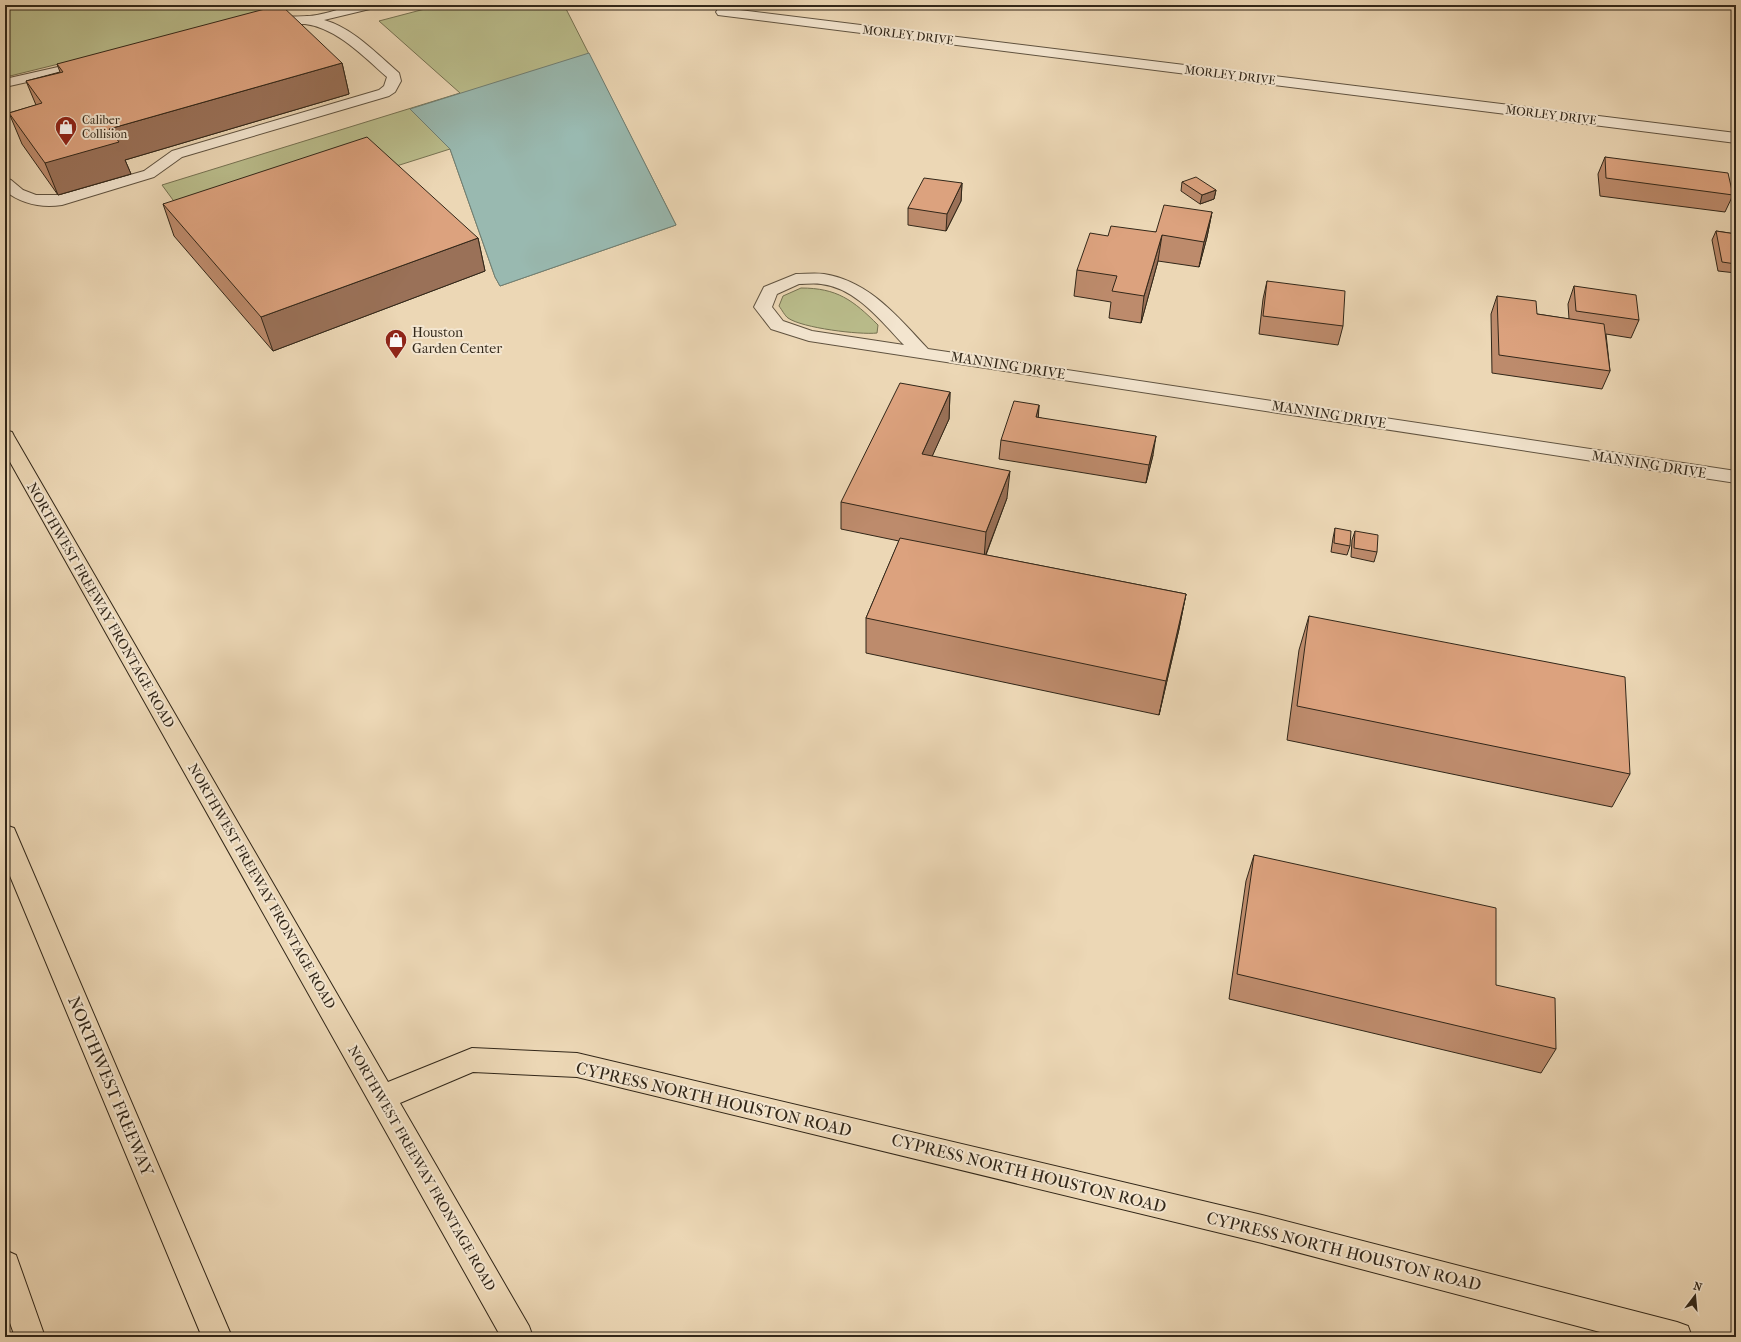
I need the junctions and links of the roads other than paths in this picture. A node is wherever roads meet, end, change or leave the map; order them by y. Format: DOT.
graph roads {
  1 [pos="369,5"];
  2 [pos="723,12"];
  3 [pos="306,21"];
  4 [pos="255,25"];
  5 [pos="101,61"];
  6 [pos="5,83"];
  7 [pos="1736,138"];
  8 [pos="5,183"];
  9 [pos="921,352"];
  10 [pos="5,436"];
  11 [pos="1736,477"];
  12 [pos="5,835"];
  13 [pos="382,1097"];
  14 [pos="5,1265"];
  15 [pos="30,1337"];
  16 [pos="217,1337"];
  17 [pos="518,1337"];
  18 [pos="1677,1337"];
  1 -- 3 [label="street"];
  2 -- 7 [label="street, MORLEY DRIVE"];
  3 -- 4 [label="street"];
  3 -- 8 [label="street"];
  5 -- 6 [label="street"];
  9 -- 9 [label="street, MANNING DRIVE"];
  9 -- 11 [label="street, MANNING DRIVE"];
  10 -- 13 [label="main road, NORTHWEST FREEWAY FRONTAGE ROAD"];
  12 -- 16 [label="main road, NORTHWEST FREEWAY"];
  13 -- 17 [label="main road, NORTHWEST FREEWAY FRONTAGE ROAD"];
  13 -- 18 [label="main road, CYPRESS NORTH HOUSTON ROAD"];
  14 -- 15 [label="main road"];
}
